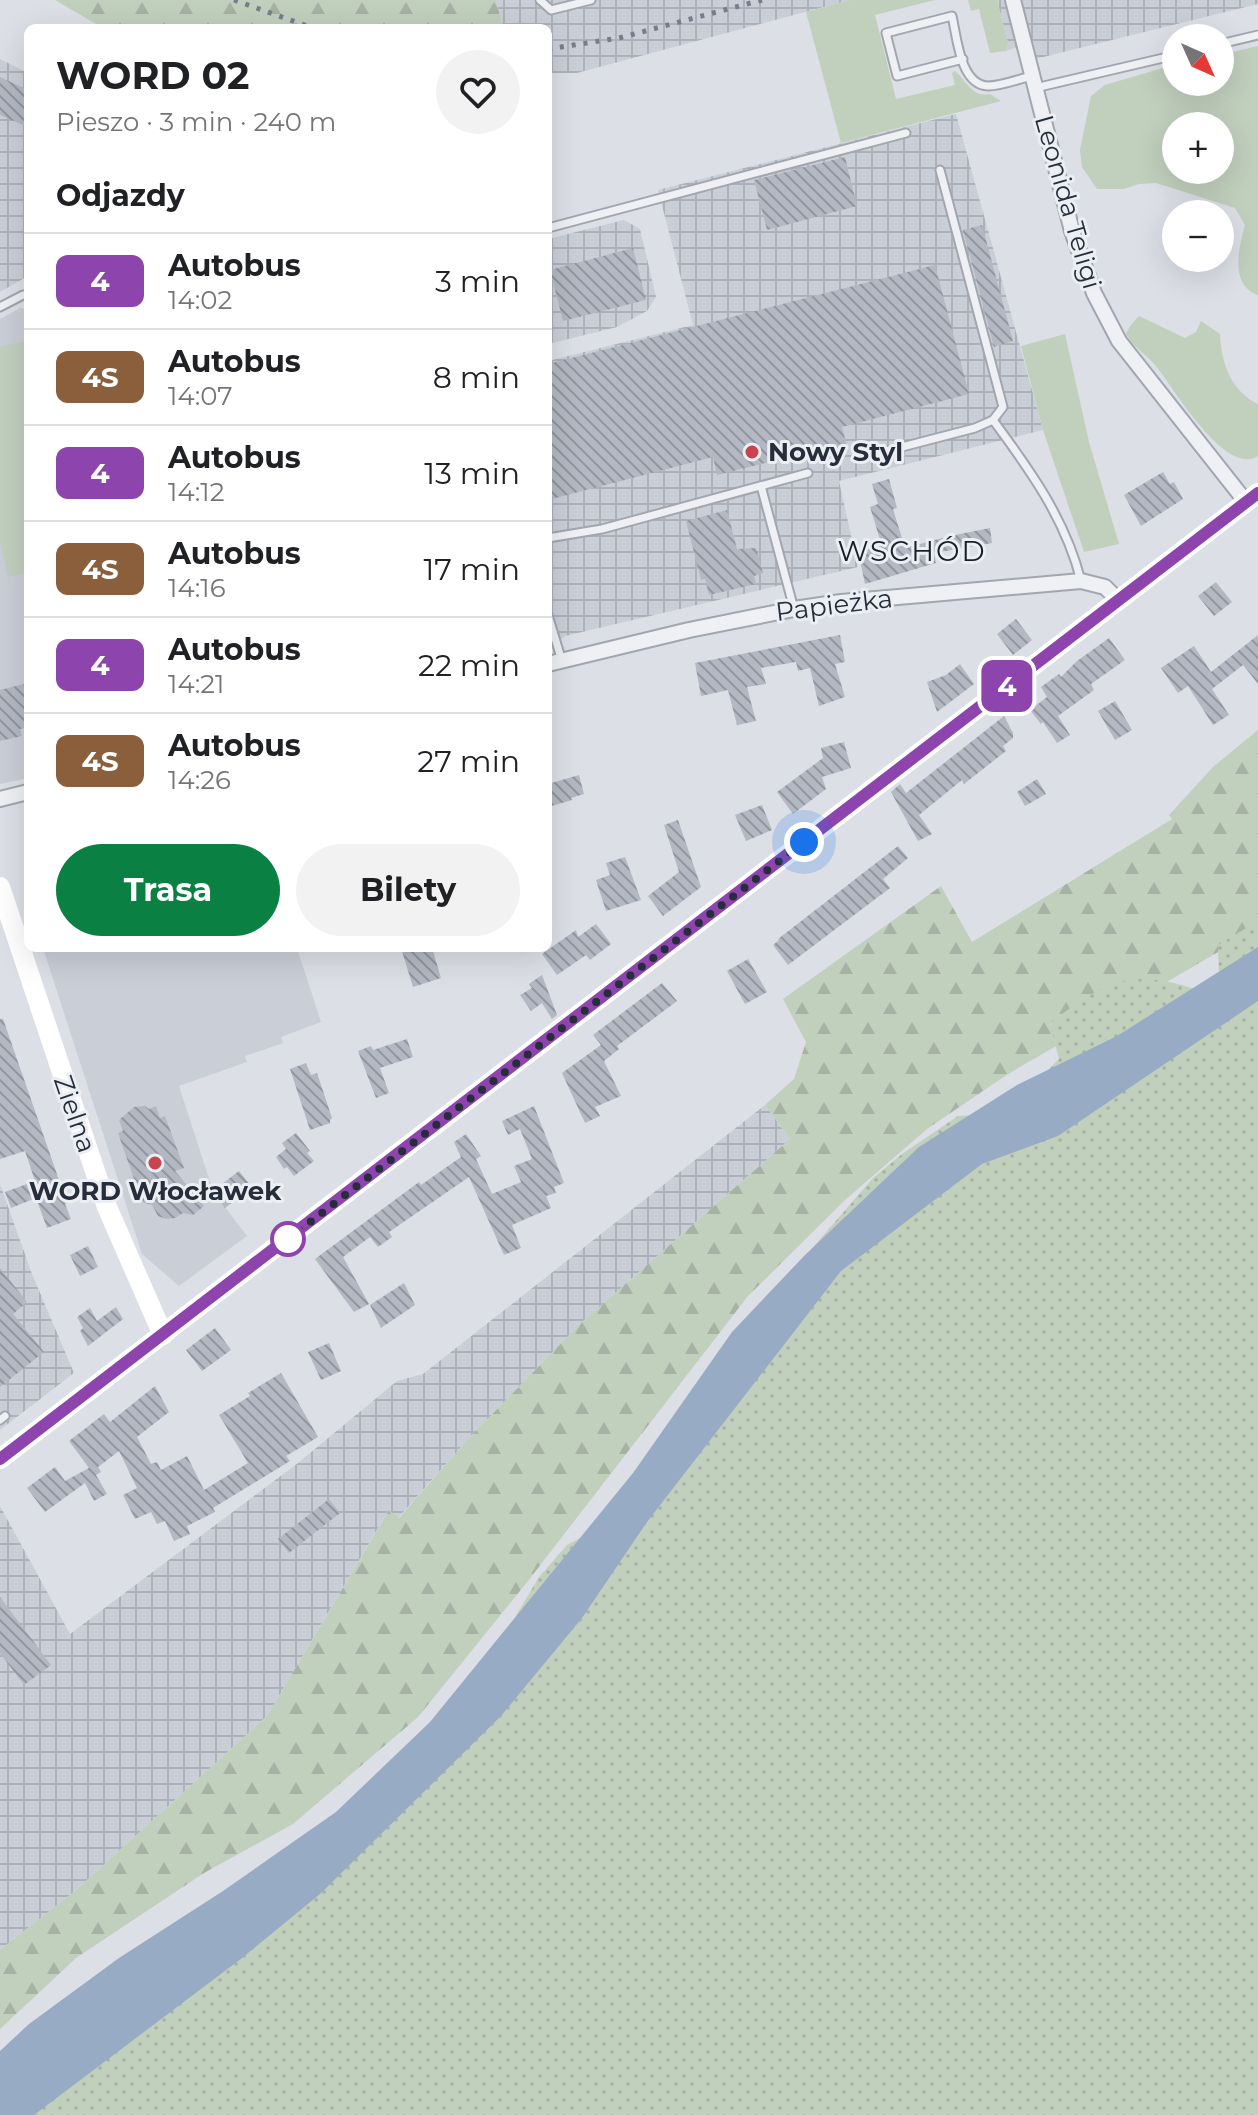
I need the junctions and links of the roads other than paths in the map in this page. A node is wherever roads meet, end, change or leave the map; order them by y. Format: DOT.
graph roads {
  1 [pos="540,0"];
  2 [pos="591,0"];
  3 [pos="1013,0"];
  4 [pos="1258,35"];
  5 [pos="1234,41"];
  6 [pos="1162,58"];
  7 [pos="963,59"];
  8 [pos="1033,82"];
  9 [pos="906,133"];
  10 [pos="940,170"];
  11 [pos="552,227"];
  12 [pos="24,295"];
  13 [pos="0,307"];
  14 [pos="993,420"];
  15 [pos="875,454"];
  16 [pos="808,473"];
  17 [pos="761,486"];
  18 [pos="1252,497"];
  19 [pos="552,537"];
  20 [pos="1081,581"];
  21 [pos="1119,601"];
  22 [pos="794,609"];
  23 [pos="552,642"];
  24 [pos="555,663"];
  25 [pos="24,793"];
  26 [pos="0,799"];
  27 [pos="0,887"];
  28 [pos="163,1335"];
  29 [pos="0,1459"];
  1 -- 2 [label="lane"];
  3 -- 8 [label="street, Leonida Teligi"];
  4 -- 5 [label="lane"];
  6 -- 8 [label="lane"];
  7 -- 7 [label="lane"];
  7 -- 8 [label="lane"];
  8 -- 18 [label="street, Leonida Teligi"];
  9 -- 11 [label="lane"];
  10 -- 14 [label="lane"];
  12 -- 13 [label="lane"];
  14 -- 15 [label="lane"];
  14 -- 20 [label="lane"];
  16 -- 17 [label="lane"];
  17 -- 19 [label="lane"];
  17 -- 22 [label="lane"];
  18 -- 21 [label="street"];
  20 -- 21 [label="street"];
  20 -- 22 [label="street, Papieżka"];
  21 -- 28 [label="street"];
  22 -- 24 [label="street, Papieżka"];
  23 -- 24 [label="lane"];
  25 -- 26 [label="street"];
  27 -- 28 [label="street, Zielna"];
  28 -- 29 [label="street"];
}
